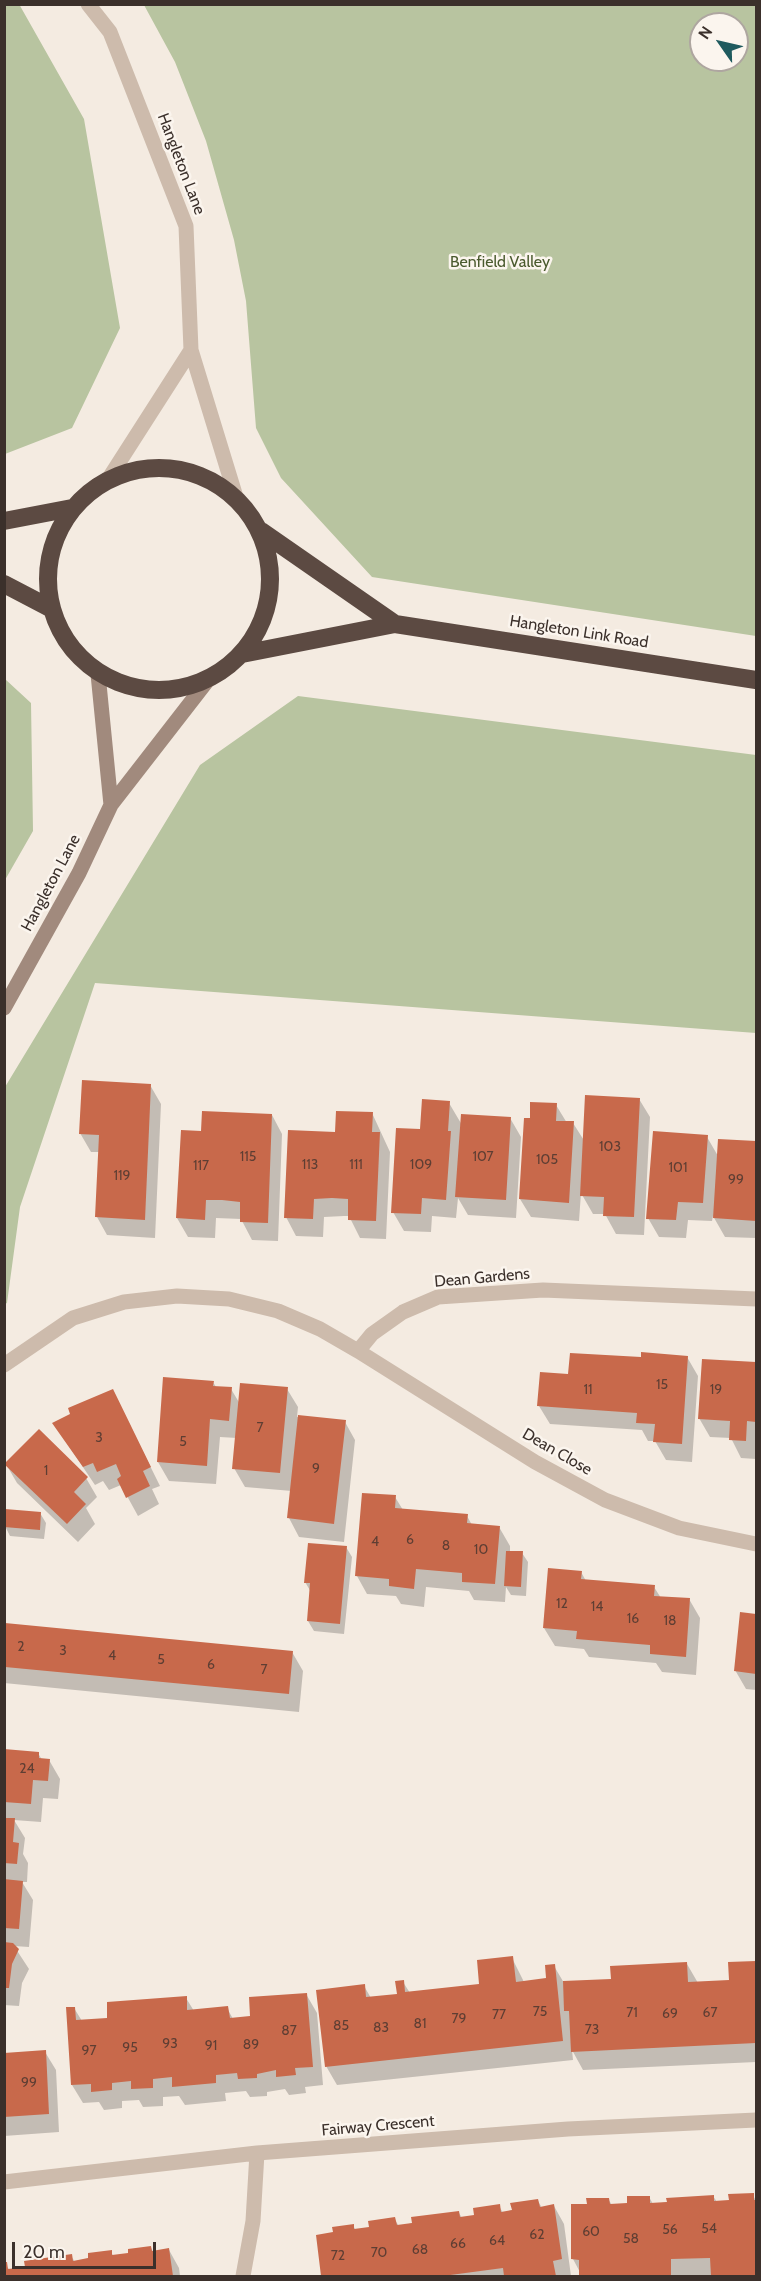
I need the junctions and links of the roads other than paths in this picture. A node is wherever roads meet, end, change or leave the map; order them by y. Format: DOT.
graph roads {
  1 [pos="88,4"];
  2 [pos="191,350"];
  3 [pos="109,478"];
  4 [pos="236,497"];
  5 [pos="72,508"];
  6 [pos="4,521"];
  7 [pos="261,531"];
  8 [pos="4,584"];
  9 [pos="50,608"];
  10 [pos="394,624"];
  11 [pos="242,654"];
  12 [pos="99,674"];
  13 [pos="208,680"];
  14 [pos="756,680"];
  15 [pos="111,805"];
  16 [pos="4,1008"];
  17 [pos="756,1299"];
  18 [pos="358,1351"];
  19 [pos="5,1364"];
  20 [pos="756,1544"];
  21 [pos="756,2120"];
  22 [pos="257,2153"];
  23 [pos="4,2182"];
  24 [pos="243,2277"];
  1 -- 2 [label="street, Hangleton Lane"];
  2 -- 3 [label="street"];
  2 -- 4 [label="street, Hangleton Lane"];
  3 -- 4 [label="highway"];
  3 -- 5 [label="highway"];
  4 -- 7 [label="highway"];
  5 -- 6 [label="highway"];
  5 -- 9 [label="highway"];
  7 -- 10 [label="highway, Hangleton Link Road"];
  7 -- 11 [label="highway"];
  8 -- 9 [label="highway"];
  9 -- 12 [label="highway"];
  10 -- 11 [label="highway, Hangleton Link Road"];
  10 -- 14 [label="highway, Hangleton Link Road"];
  11 -- 13 [label="highway"];
  12 -- 13 [label="highway"];
  12 -- 15 [label="street"];
  13 -- 15 [label="street, Hangleton Lane"];
  15 -- 16 [label="street, Hangleton Lane"];
  17 -- 18 [label="street, Dean Gardens"];
  18 -- 19 [label="street"];
  18 -- 20 [label="street, Dean Close"];
  21 -- 22 [label="street, Fairway Crescent"];
  22 -- 23 [label="street, Fairway Crescent"];
  22 -- 24 [label="street"];
}
